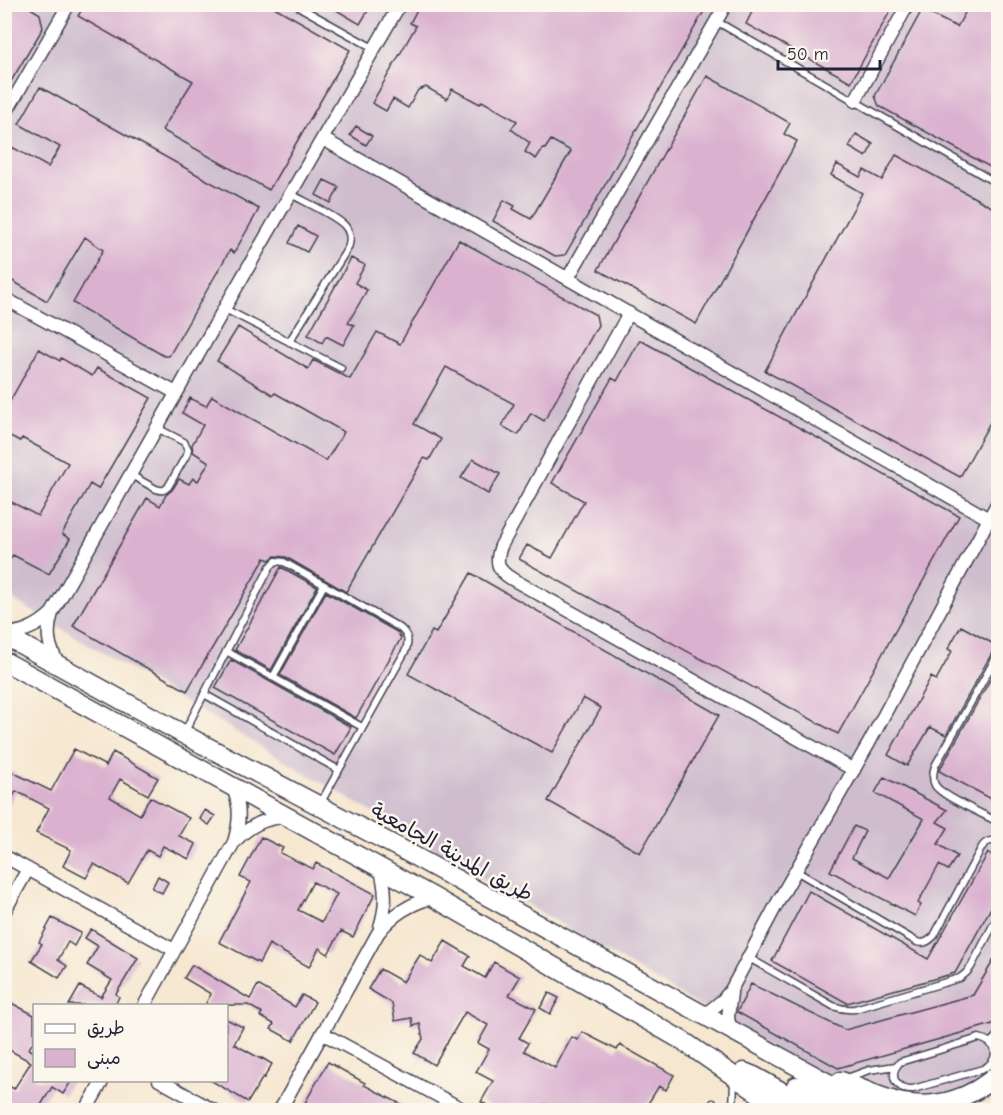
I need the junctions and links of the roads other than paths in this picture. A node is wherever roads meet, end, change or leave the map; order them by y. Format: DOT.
graph roads {
  1 [pos="69,4"];
  2 [pos="294,4"];
  3 [pos="400,4"];
  4 [pos="726,4"];
  5 [pos="908,4"];
  6 [pos="716,21"];
  7 [pos="375,49"];
  8 [pos="855,101"];
  9 [pos="4,116"];
  10 [pos="323,139"];
  11 [pos="999,184"];
  12 [pos="291,194"];
  13 [pos="568,278"];
  14 [pos="4,298"];
  15 [pos="224,309"];
  16 [pos="629,313"];
  17 [pos="290,342"];
  18 [pos="341,368"];
  19 [pos="176,393"];
  20 [pos="156,428"];
  21 [pos="130,474"];
  22 [pos="999,502"];
  23 [pos="989,519"];
  24 [pos="324,585"];
  25 [pos="52,613"];
  26 [pos="4,634"];
  27 [pos="226,651"];
  28 [pos="999,654"];
  29 [pos="4,661"];
  30 [pos="60,666"];
  31 [pos="273,677"];
  32 [pos="204,694"];
  33 [pos="362,727"];
  34 [pos="183,734"];
  35 [pos="339,770"];
  36 [pos="854,770"];
  37 [pos="233,788"];
  38 [pos="320,805"];
  39 [pos="287,816"];
  40 [pos="999,822"];
  41 [pos="234,842"];
  42 [pos="999,843"];
  43 [pos="4,856"];
  44 [pos="380,867"];
  45 [pos="28,869"];
  46 [pos="796,871"];
  47 [pos="434,897"];
  48 [pos="4,912"];
  49 [pos="999,916"];
  50 [pos="378,933"];
  51 [pos="174,950"];
  52 [pos="749,958"];
  53 [pos="731,990"];
  54 [pos="145,1004"];
  55 [pos="703,1016"];
  56 [pos="730,1030"];
  57 [pos="322,1034"];
  58 [pos="999,1035"];
  59 [pos="990,1043"];
  60 [pos="896,1066"];
  61 [pos="729,1073"];
  62 [pos="999,1074"];
  63 [pos="754,1076"];
  64 [pos="814,1077"];
  65 [pos="841,1081"];
  66 [pos="102,1082"];
  67 [pos="163,1082"];
  68 [pos="764,1097"];
  69 [pos="713,1103"];
  70 [pos="86,1110"];
  71 [pos="213,1110"];
  72 [pos="280,1110"];
  73 [pos="464,1110"];
  74 [pos="708,1110"];
  75 [pos="733,1110"];
  76 [pos="777,1110"];
  77 [pos="788,1110"];
  78 [pos="815,1110"];
  79 [pos="842,1110"];
  80 [pos="877,1110"];
  1 -- 9 [label="street"];
  2 -- 7 [label="lane"];
  3 -- 7 [label="street"];
  4 -- 6 [label="street"];
  5 -- 8 [label="street"];
  6 -- 8 [label="lane"];
  6 -- 13 [label="street"];
  7 -- 10 [label="street"];
  8 -- 11 [label="lane"];
  10 -- 12 [label="street"];
  10 -- 13 [label="street"];
  12 -- 15 [label="street"];
  12 -- 17 [label="lane"];
  13 -- 16 [label="street"];
  14 -- 19 [label="street"];
  15 -- 17 [label="lane"];
  15 -- 19 [label="street"];
  16 -- 23 [label="street"];
  16 -- 36 [label="street"];
  17 -- 18 [label="lane"];
  19 -- 20 [label="street"];
  20 -- 21 [label="street"];
  20 -- 21 [label="lane"];
  21 -- 25 [label="street"];
  22 -- 23 [label="street"];
  23 -- 36 [label="street"];
  24 -- 27 [label="lane"];
  24 -- 31 [label="lane"];
  24 -- 33 [label="lane"];
  25 -- 26 [label="street"];
  25 -- 30 [label="street"];
  26 -- 30 [label="main road, طريق المدينة الجامعية"];
  27 -- 31 [label="lane"];
  27 -- 32 [label="lane"];
  28 -- 40 [label="lane"];
  29 -- 37 [label="main road"];
  30 -- 34 [label="main road, طريق المدينة الجامعية"];
  31 -- 33 [label="lane"];
  32 -- 34 [label="lane"];
  32 -- 35 [label="lane"];
  33 -- 35 [label="lane"];
  34 -- 38 [label="main road, طريق المدينة الجامعية"];
  35 -- 38 [label="lane"];
  36 -- 46 [label="street"];
  37 -- 39 [label="main road"];
  37 -- 41 [label="street"];
  38 -- 55 [label="main road, طريق المدينة الجامعية"];
  39 -- 41 [label="street"];
  39 -- 44 [label="main road"];
  41 -- 51 [label="street"];
  42 -- 46 [label="lane"];
  43 -- 45 [label="street"];
  44 -- 47 [label="main road"];
  44 -- 50 [label="street"];
  45 -- 48 [label="street"];
  45 -- 51 [label="street"];
  46 -- 52 [label="street"];
  47 -- 50 [label="street"];
  47 -- 61 [label="main road"];
  49 -- 52 [label="lane"];
  50 -- 57 [label="street"];
  51 -- 54 [label="street"];
  52 -- 53 [label="street"];
  53 -- 55 [label="street"];
  53 -- 56 [label="street"];
  55 -- 56 [label="main road, طريق المدينة الجامعية"];
  56 -- 64 [label="main road, طريق المدينة الجامعية"];
  57 -- 72 [label="street"];
  57 -- 73 [label="street"];
  58 -- 59 [label="lane"];
  59 -- 60 [label="lane"];
  59 -- 60 [label="lane"];
  60 -- 65 [label="lane"];
  61 -- 63 [label="main road"];
  61 -- 68 [label="main road"];
  61 -- 75 [label="lane"];
  62 -- 65 [label="main road"];
  63 -- 78 [label="main road"];
  63 -- 79 [label="main road"];
  64 -- 65 [label="main road"];
  64 -- 80 [label="main road, طريق المدينة الجامعية"];
  66 -- 70 [label="street"];
  67 -- 71 [label="street"];
  68 -- 76 [label="main road"];
  68 -- 77 [label="main road"];
  69 -- 74 [label="lane"];
}
